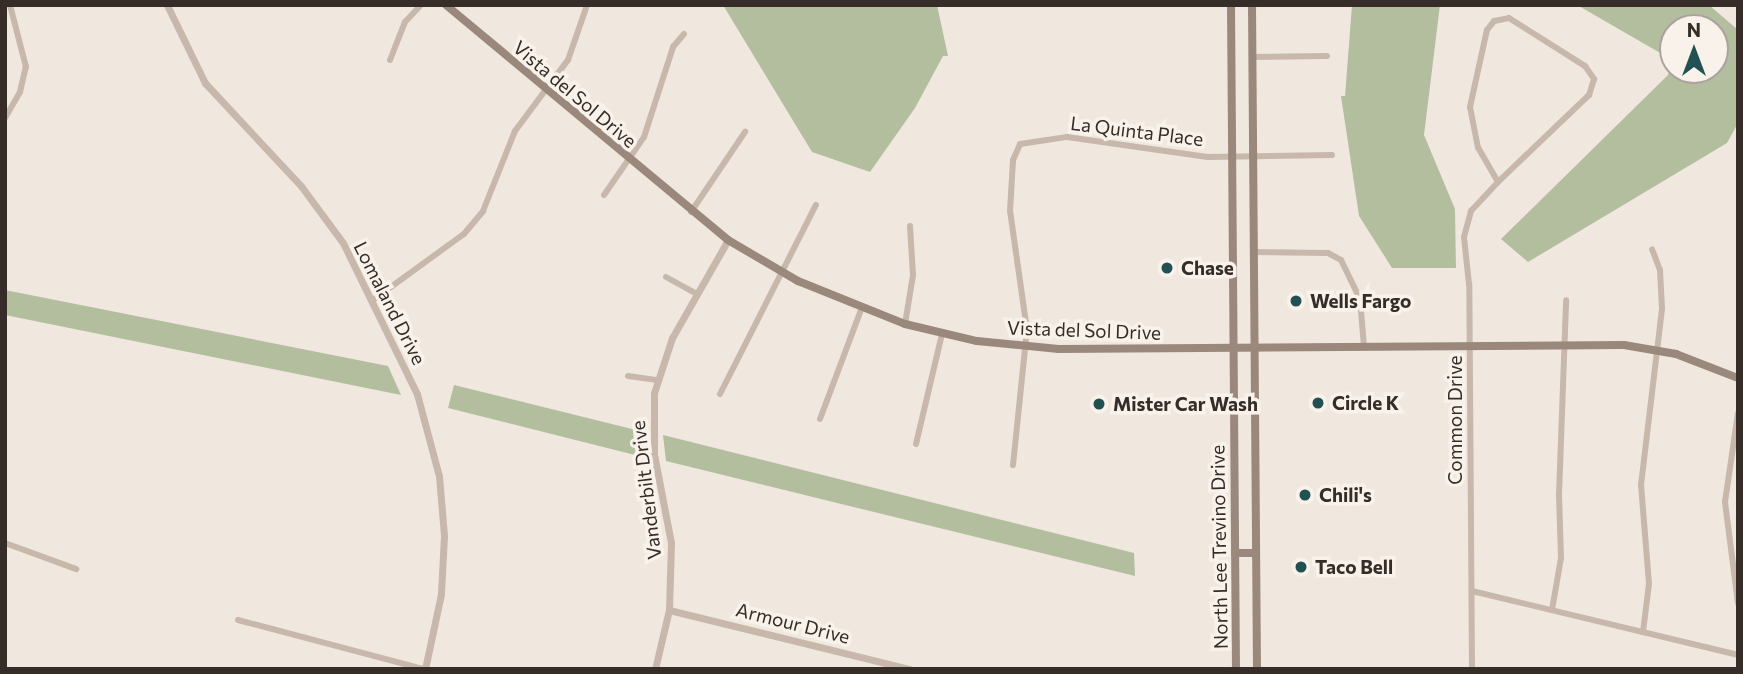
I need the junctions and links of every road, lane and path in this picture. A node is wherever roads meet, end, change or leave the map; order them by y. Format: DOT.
graph roads {
  1 [pos="10,5"];
  2 [pos="167,5"];
  3 [pos="421,5"];
  4 [pos="446,5"];
  5 [pos="586,5"];
  6 [pos="1231,5"];
  7 [pos="1252,5"];
  8 [pos="684,34"];
  9 [pos="1327,56"];
  10 [pos="1252,57"];
  11 [pos="390,60"];
  12 [pos="546,91"];
  13 [pos="5,118"];
  14 [pos="745,132"];
  15 [pos="1332,155"];
  16 [pos="1232,156"];
  17 [pos="1253,156"];
  18 [pos="627,159"];
  19 [pos="1498,182"];
  20 [pos="604,195"];
  21 [pos="817,205"];
  22 [pos="691,212"];
  23 [pos="910,226"];
  24 [pos="728,240"];
  25 [pos="1652,250"];
  26 [pos="1254,252"];
  27 [pos="784,274"];
  28 [pos="666,277"];
  29 [pos="697,294"];
  30 [pos="373,300"];
  31 [pos="1566,300"];
  32 [pos="861,310"];
  33 [pos="905,324"];
  34 [pos="942,334"];
  35 [pos="1566,345"];
  36 [pos="1024,346"];
  37 [pos="1470,346"];
  38 [pos="1364,347"];
  39 [pos="1234,348"];
  40 [pos="1255,348"];
  41 [pos="1657,349"];
  42 [pos="628,376"];
  43 [pos="1738,378"];
  44 [pos="656,380"];
  45 [pos="720,394"];
  46 [pos="1738,413"];
  47 [pos="820,419"];
  48 [pos="916,444"];
  49 [pos="1013,465"];
  50 [pos="5,543"];
  51 [pos="1235,553"];
  52 [pos="1256,553"];
  53 [pos="76,569"];
  54 [pos="1472,591"];
  55 [pos="1738,603"];
  56 [pos="669,610"];
  57 [pos="1552,610"];
  58 [pos="237,620"];
  59 [pos="1643,632"];
  60 [pos="1737,653"];
  61 [pos="425,669"];
  62 [pos="656,669"];
  63 [pos="910,669"];
  64 [pos="1236,669"];
  65 [pos="1257,669"];
  66 [pos="1472,669"];
  1 -- 13 [label="street"];
  2 -- 30 [label="street, Lomaland Drive"];
  3 -- 11 [label="street"];
  4 -- 12 [label="main road, Vista del Sol Drive"];
  5 -- 12 [label="street"];
  6 -- 16 [label="main road, North Lee Trevino Drive"];
  7 -- 10 [label="main road, North Lee Trevino Drive"];
  8 -- 18 [label="street"];
  9 -- 10 [label="street"];
  10 -- 17 [label="main road, North Lee Trevino Drive"];
  12 -- 18 [label="main road, Vista del Sol Drive"];
  12 -- 30 [label="street"];
  14 -- 22 [label="street"];
  15 -- 17 [label="street, La Quinta Place"];
  16 -- 17 [label="street, La Quinta Place"];
  16 -- 36 [label="street, La Quinta Place"];
  16 -- 39 [label="main road, North Lee Trevino Drive"];
  17 -- 26 [label="main road, North Lee Trevino Drive"];
  18 -- 20 [label="street"];
  18 -- 22 [label="main road, Vista del Sol Drive"];
  19 -- 19 [label="street, Common Drive"];
  19 -- 37 [label="street, Common Drive"];
  21 -- 27 [label="street"];
  22 -- 24 [label="main road, Vista del Sol Drive"];
  23 -- 33 [label="street"];
  24 -- 27 [label="main road, Vista del Sol Drive"];
  24 -- 29 [label="street, Vanderbilt Drive"];
  25 -- 41 [label="street"];
  26 -- 38 [label="street"];
  26 -- 40 [label="main road, North Lee Trevino Drive"];
  27 -- 32 [label="main road, Vista del Sol Drive"];
  27 -- 45 [label="street"];
  28 -- 29 [label="street"];
  29 -- 44 [label="street, Vanderbilt Drive"];
  30 -- 61 [label="street, Lomaland Drive"];
  31 -- 35 [label="street"];
  32 -- 33 [label="main road, Vista del Sol Drive"];
  32 -- 47 [label="street"];
  33 -- 34 [label="main road, Vista del Sol Drive"];
  34 -- 36 [label="main road, Vista del Sol Drive"];
  34 -- 48 [label="street"];
  35 -- 37 [label="main road, Vista del Sol Drive"];
  35 -- 41 [label="main road, Vista del Sol Drive"];
  35 -- 57 [label="street"];
  36 -- 39 [label="main road, Vista del Sol Drive"];
  36 -- 49 [label="street"];
  37 -- 38 [label="main road, Vista del Sol Drive"];
  37 -- 54 [label="street, Common Drive"];
  38 -- 40 [label="main road, Vista del Sol Drive"];
  39 -- 40 [label="main road, Vista del Sol Drive"];
  39 -- 51 [label="main road, North Lee Trevino Drive"];
  40 -- 52 [label="main road, North Lee Trevino Drive"];
  41 -- 43 [label="main road, Vista del Sol Drive"];
  41 -- 59 [label="street"];
  42 -- 44 [label="street"];
  44 -- 56 [label="street, Vanderbilt Drive"];
  46 -- 55 [label="street"];
  50 -- 53 [label="street"];
  51 -- 52 [label="main road"];
  51 -- 64 [label="main road, North Lee Trevino Drive"];
  52 -- 65 [label="main road, North Lee Trevino Drive"];
  54 -- 57 [label="street"];
  54 -- 66 [label="street, Common Drive"];
  56 -- 62 [label="street, Vanderbilt Drive"];
  56 -- 63 [label="street, Armour Drive"];
  57 -- 59 [label="street"];
  58 -- 61 [label="street"];
  59 -- 60 [label="street"];
}
